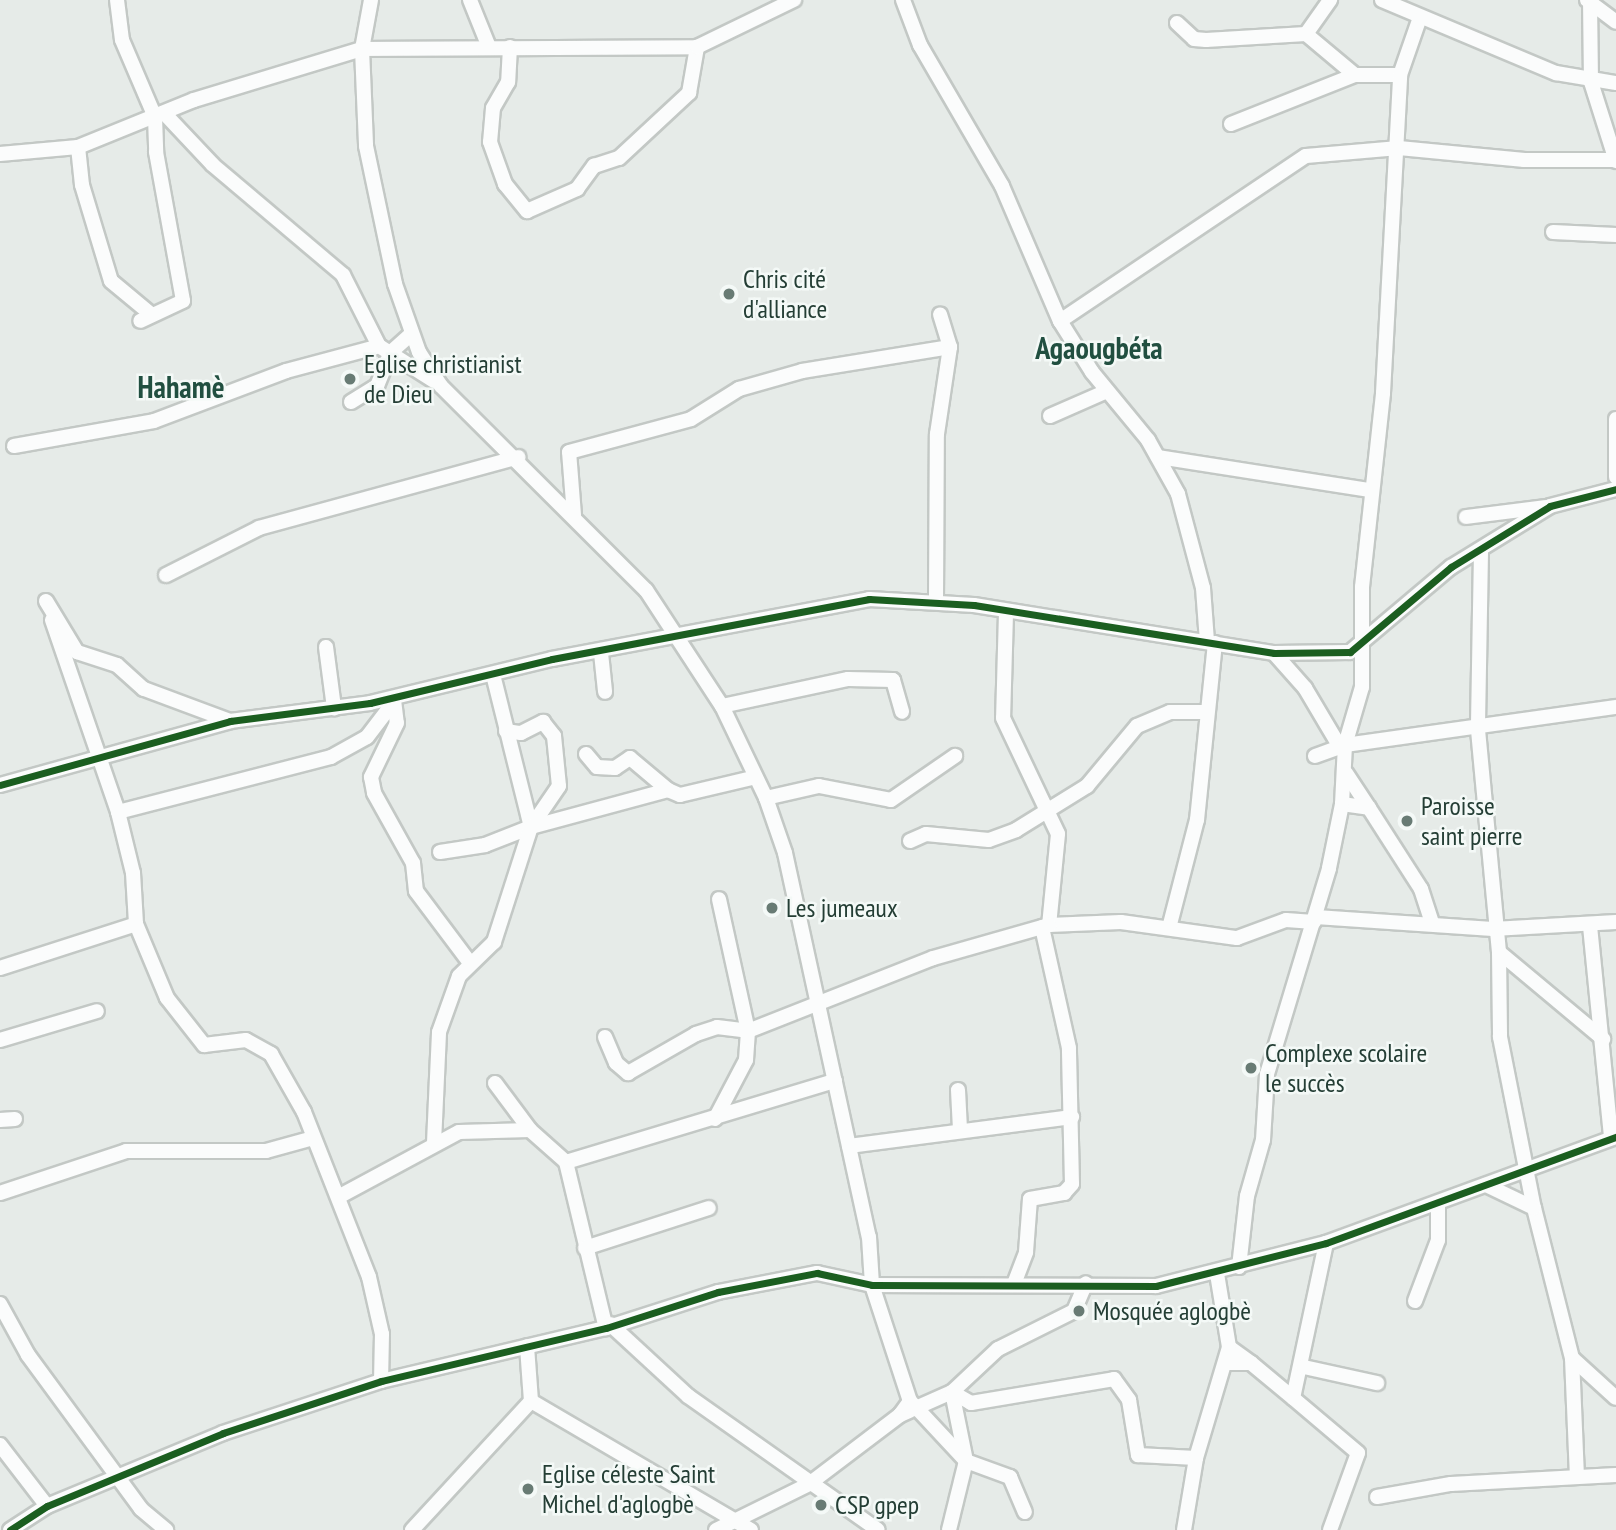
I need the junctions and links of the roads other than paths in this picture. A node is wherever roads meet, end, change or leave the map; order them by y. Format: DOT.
graph roads {
  1 [pos="117,0"];
  2 [pos="371,0"];
  3 [pos="470,0"];
  4 [pos="794,0"];
  5 [pos="903,0"];
  6 [pos="1330,0"];
  7 [pos="1382,0"];
  8 [pos="1589,1"];
  9 [pos="1419,20"];
  10 [pos="1616,22"];
  11 [pos="1177,23"];
  12 [pos="1306,34"];
  13 [pos="489,47"];
  14 [pos="510,47"];
  15 [pos="697,47"];
  16 [pos="362,49"];
  17 [pos="1354,75"];
  18 [pos="1400,75"];
  19 [pos="1591,82"];
  20 [pos="1613,83"];
  21 [pos="1598,106"];
  22 [pos="160,115"];
  23 [pos="1231,124"];
  24 [pos="78,147"];
  25 [pos="1399,148"];
  26 [pos="0,154"];
  27 [pos="1616,160"];
  28 [pos="1553,233"];
  29 [pos="1616,235"];
  30 [pos="940,314"];
  31 [pos="1060,321"];
  32 [pos="410,335"];
  33 [pos="950,347"];
  34 [pos="384,350"];
  35 [pos="441,386"];
  36 [pos="1107,391"];
  37 [pos="351,402"];
  38 [pos="1050,416"];
  39 [pos="1616,419"];
  40 [pos="14,446"];
  41 [pos="518,457"];
  42 [pos="1158,457"];
  43 [pos="1616,477"];
  44 [pos="1616,489"];
  45 [pos="1369,490"];
  46 [pos="1550,506"];
  47 [pos="575,517"];
  48 [pos="1466,517"];
  49 [pos="1481,552"];
  50 [pos="166,575"];
  51 [pos="936,600"];
  52 [pos="46,601"];
  53 [pos="1006,613"];
  54 [pos="52,620"];
  55 [pos="679,638"];
  56 [pos="1211,642"];
  57 [pos="1363,645"];
  58 [pos="326,647"];
  59 [pos="601,653"];
  60 [pos="1274,653"];
  61 [pos="493,675"];
  62 [pos="605,692"];
  63 [pos="394,700"];
  64 [pos="722,706"];
  65 [pos="1616,707"];
  66 [pos="334,708"];
  67 [pos="902,712"];
  68 [pos="1203,712"];
  69 [pos="230,721"];
  70 [pos="1478,730"];
  71 [pos="506,732"];
  72 [pos="1342,746"];
  73 [pos="586,754"];
  74 [pos="99,755"];
  75 [pos="955,756"];
  76 [pos="1315,756"];
  77 [pos="1346,773"];
  78 [pos="752,778"];
  79 [pos="0,785"];
  80 [pos="668,790"];
  81 [pos="766,798"];
  82 [pos="1342,804"];
  83 [pos="1049,805"];
  84 [pos="1369,808"];
  85 [pos="118,812"];
  86 [pos="531,827"];
  87 [pos="910,841"];
  88 [pos="440,852"];
  89 [pos="719,899"];
  90 [pos="1315,919"];
  91 [pos="1616,922"];
  92 [pos="1432,923"];
  93 [pos="136,924"];
  94 [pos="1046,926"];
  95 [pos="1590,926"];
  96 [pos="1169,928"];
  97 [pos="1493,929"];
  98 [pos="1499,952"];
  99 [pos="470,963"];
  100 [pos="0,968"];
  101 [pos="817,1005"];
  102 [pos="97,1011"];
  103 [pos="748,1031"];
  104 [pos="605,1037"];
  105 [pos="1603,1039"];
  106 [pos="0,1040"];
  107 [pos="835,1081"];
  108 [pos="495,1083"];
  109 [pos="958,1090"];
  110 [pos="1072,1117"];
  111 [pos="15,1119"];
  112 [pos="715,1119"];
  113 [pos="0,1120"];
  114 [pos="530,1130"];
  115 [pos="960,1130"];
  116 [pos="313,1138"];
  117 [pos="1614,1138"];
  118 [pos="434,1143"];
  119 [pos="849,1146"];
  120 [pos="566,1162"];
  121 [pos="1529,1167"];
  122 [pos="1486,1185"];
  123 [pos="0,1193"];
  124 [pos="340,1196"];
  125 [pos="1438,1204"];
  126 [pos="709,1208"];
  127 [pos="1534,1208"];
  128 [pos="1326,1243"];
  129 [pos="585,1248"];
  130 [pos="1239,1268"];
  131 [pos="1217,1274"];
  132 [pos="1086,1283"];
  133 [pos="1014,1284"];
  134 [pos="872,1285"];
  135 [pos="1415,1301"];
  136 [pos="0,1304"];
  137 [pos="608,1326"];
  138 [pos="527,1346"];
  139 [pos="1229,1347"];
  140 [pos="1572,1358"];
  141 [pos="1226,1363"];
  142 [pos="1251,1363"];
  143 [pos="1304,1367"];
  144 [pos="381,1381"];
  145 [pos="1377,1383"];
  146 [pos="952,1392"];
  147 [pos="1293,1398"];
  148 [pos="1616,1398"];
  149 [pos="531,1401"];
  150 [pos="908,1408"];
  151 [pos="0,1445"];
  152 [pos="1196,1458"];
  153 [pos="966,1461"];
  154 [pos="1616,1475"];
  155 [pos="117,1476"];
  156 [pos="1577,1476"];
  157 [pos="810,1484"];
  158 [pos="1377,1497"];
  159 [pos="47,1506"];
  160 [pos="1025,1512"];
  161 [pos="739,1521"];
  162 [pos="10,1530"];
  163 [pos="166,1530"];
  164 [pos="412,1530"];
  165 [pos="716,1530"];
  166 [pos="751,1530"];
  167 [pos="878,1530"];
  168 [pos="949,1530"];
  169 [pos="1184,1530"];
  170 [pos="1330,1530"];
  1 -- 22 [label="street"];
  2 -- 16 [label="street"];
  3 -- 13 [label="street"];
  4 -- 15 [label="street"];
  5 -- 31 [label="street"];
  6 -- 12 [label="street"];
  7 -- 9 [label="street"];
  8 -- 10 [label="street"];
  8 -- 19 [label="street"];
  9 -- 18 [label="street"];
  9 -- 19 [label="street"];
  11 -- 12 [label="street"];
  12 -- 17 [label="street"];
  13 -- 14 [label="street"];
  13 -- 16 [label="street"];
  14 -- 15 [label="street"];
  14 -- 15 [label="street"];
  16 -- 22 [label="street"];
  16 -- 32 [label="street"];
  17 -- 18 [label="street"];
  17 -- 23 [label="street"];
  18 -- 25 [label="street"];
  19 -- 20 [label="street"];
  19 -- 21 [label="street"];
  20 -- 21 [label="street"];
  21 -- 27 [label="street"];
  22 -- 24 [label="street"];
  22 -- 24 [label="street"];
  22 -- 34 [label="street"];
  24 -- 26 [label="street"];
  25 -- 27 [label="street"];
  25 -- 31 [label="street"];
  25 -- 45 [label="street"];
  28 -- 29 [label="street"];
  30 -- 33 [label="street"];
  31 -- 36 [label="street"];
  32 -- 34 [label="street"];
  32 -- 35 [label="street"];
  33 -- 47 [label="street"];
  33 -- 51 [label="street"];
  34 -- 35 [label="street"];
  34 -- 37 [label="street"];
  34 -- 40 [label="street"];
  35 -- 41 [label="street"];
  36 -- 38 [label="street"];
  36 -- 42 [label="street"];
  39 -- 43 [label="street"];
  41 -- 47 [label="street"];
  41 -- 50 [label="street"];
  42 -- 45 [label="street"];
  42 -- 56 [label="street"];
  44 -- 46 [label="street"];
  45 -- 57 [label="street"];
  46 -- 48 [label="street"];
  46 -- 49 [label="street"];
  47 -- 55 [label="street"];
  49 -- 57 [label="street"];
  49 -- 70 [label="street"];
  51 -- 53 [label="street"];
  51 -- 55 [label="street"];
  52 -- 54 [label="street"];
  53 -- 56 [label="street"];
  53 -- 83 [label="street"];
  54 -- 69 [label="street"];
  54 -- 74 [label="street"];
  55 -- 59 [label="street"];
  55 -- 64 [label="street"];
  56 -- 60 [label="street"];
  56 -- 68 [label="street"];
  57 -- 60 [label="street"];
  57 -- 72 [label="street"];
  58 -- 66 [label="street"];
  59 -- 61 [label="street"];
  59 -- 62 [label="street"];
  60 -- 72 [label="street"];
  61 -- 63 [label="street"];
  61 -- 71 [label="street"];
  63 -- 66 [label="street"];
  63 -- 85 [label="street"];
  63 -- 99 [label="street"];
  64 -- 67 [label="street"];
  64 -- 78 [label="street"];
  65 -- 70 [label="street"];
  66 -- 69 [label="street"];
  68 -- 83 [label="street"];
  68 -- 96 [label="street"];
  69 -- 74 [label="street"];
  70 -- 72 [label="street"];
  70 -- 97 [label="street"];
  71 -- 86 [label="street"];
  71 -- 86 [label="street"];
  72 -- 76 [label="street"];
  72 -- 77 [label="street"];
  73 -- 80 [label="street"];
  74 -- 79 [label="street"];
  74 -- 85 [label="street"];
  75 -- 81 [label="street"];
  77 -- 82 [label="street"];
  77 -- 84 [label="street"];
  78 -- 80 [label="street"];
  78 -- 81 [label="street"];
  80 -- 86 [label="street"];
  81 -- 101 [label="street"];
  82 -- 84 [label="street"];
  82 -- 90 [label="street"];
  83 -- 87 [label="street"];
  83 -- 94 [label="street"];
  84 -- 92 [label="street"];
  85 -- 93 [label="street"];
  86 -- 88 [label="street"];
  86 -- 99 [label="street"];
  89 -- 103 [label="street"];
  90 -- 92 [label="street"];
  90 -- 96 [label="street"];
  90 -- 130 [label="street"];
  91 -- 95 [label="street"];
  92 -- 97 [label="street"];
  93 -- 100 [label="street"];
  93 -- 116 [label="street"];
  94 -- 96 [label="street"];
  94 -- 101 [label="street"];
  94 -- 110 [label="street"];
  95 -- 97 [label="street"];
  95 -- 105 [label="street"];
  97 -- 98 [label="street"];
  98 -- 105 [label="street"];
  98 -- 121 [label="street"];
  99 -- 118 [label="street"];
  101 -- 103 [label="street"];
  101 -- 107 [label="street"];
  102 -- 106 [label="street"];
  103 -- 104 [label="street"];
  103 -- 112 [label="street"];
  105 -- 117 [label="street"];
  107 -- 112 [label="street"];
  107 -- 119 [label="street"];
  108 -- 114 [label="street"];
  109 -- 115 [label="street"];
  110 -- 115 [label="street"];
  110 -- 133 [label="street"];
  111 -- 113 [label="street"];
  112 -- 120 [label="street"];
  114 -- 118 [label="street"];
  114 -- 120 [label="street"];
  115 -- 119 [label="street"];
  116 -- 123 [label="street"];
  116 -- 124 [label="street"];
  117 -- 121 [label="street"];
  118 -- 124 [label="street"];
  119 -- 134 [label="street"];
  120 -- 129 [label="street"];
  121 -- 122 [label="street"];
  121 -- 127 [label="street"];
  122 -- 125 [label="street"];
  122 -- 127 [label="street"];
  124 -- 144 [label="street"];
  125 -- 128 [label="street"];
  125 -- 135 [label="street"];
  126 -- 129 [label="street"];
  127 -- 140 [label="street"];
  128 -- 130 [label="street"];
  128 -- 143 [label="street"];
  129 -- 137 [label="street"];
  130 -- 131 [label="street"];
  131 -- 132 [label="street"];
  131 -- 139 [label="street"];
  132 -- 133 [label="street"];
  132 -- 146 [label="street"];
  133 -- 134 [label="street"];
  134 -- 137 [label="street"];
  134 -- 150 [label="street"];
  136 -- 155 [label="street"];
  137 -- 138 [label="street"];
  137 -- 157 [label="street"];
  138 -- 144 [label="street"];
  138 -- 149 [label="street"];
  139 -- 141 [label="street"];
  139 -- 142 [label="street"];
  140 -- 148 [label="street"];
  140 -- 156 [label="street"];
  141 -- 142 [label="street"];
  141 -- 152 [label="street"];
  142 -- 147 [label="street"];
  143 -- 145 [label="street"];
  143 -- 147 [label="street"];
  144 -- 155 [label="street"];
  146 -- 150 [label="street"];
  146 -- 152 [label="street"];
  146 -- 153 [label="street"];
  147 -- 170 [label="street"];
  149 -- 161 [label="street"];
  149 -- 164 [label="street"];
  150 -- 153 [label="street"];
  150 -- 157 [label="street"];
  151 -- 159 [label="street"];
  152 -- 169 [label="street"];
  153 -- 160 [label="street"];
  153 -- 168 [label="street"];
  154 -- 156 [label="street"];
  155 -- 159 [label="street"];
  155 -- 163 [label="street"];
  156 -- 158 [label="street"];
  157 -- 161 [label="street"];
  157 -- 167 [label="street"];
  159 -- 162 [label="street"];
  161 -- 165 [label="street"];
  161 -- 166 [label="street"];
}
